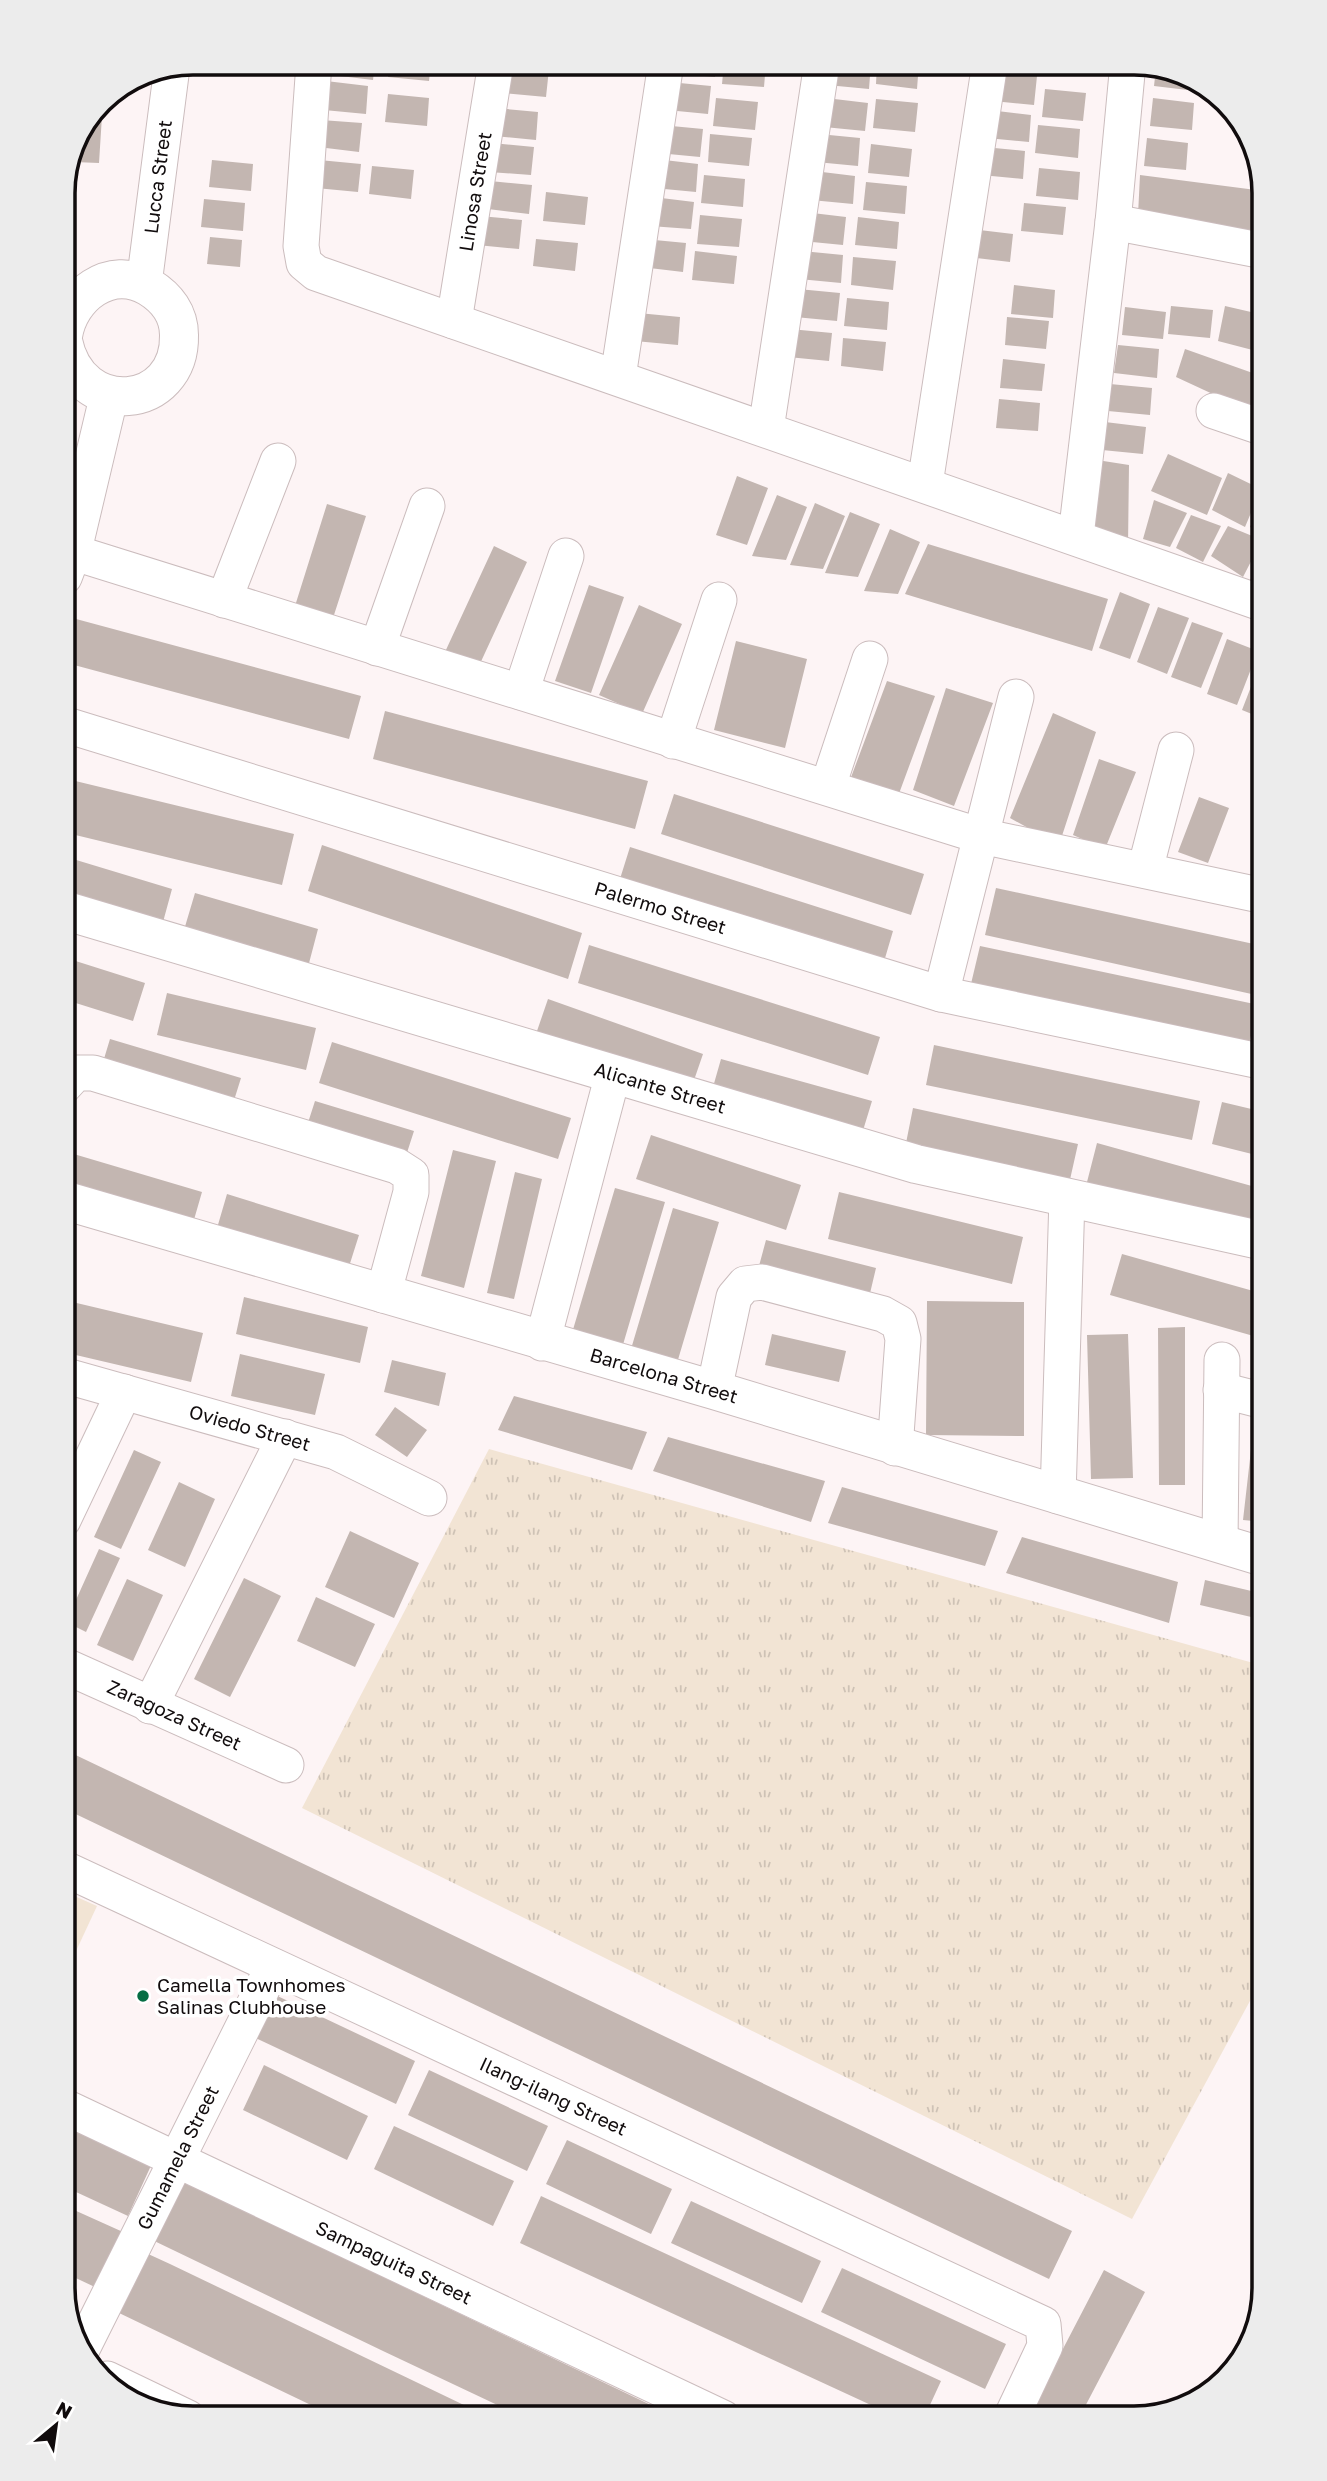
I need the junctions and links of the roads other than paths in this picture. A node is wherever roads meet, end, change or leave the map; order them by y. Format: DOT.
graph roads {
  1 [pos="313,75"];
  2 [pos="494,75"];
  3 [pos="664,75"];
  4 [pos="820,76"];
  5 [pos="988,76"];
  6 [pos="1128,76"];
  7 [pos="171,78"];
  8 [pos="1113,222"];
  9 [pos="1252,249"];
  10 [pos="144,284"];
  11 [pos="76,302"];
  12 [pos="454,320"];
  13 [pos="76,375"];
  14 [pos="618,377"];
  15 [pos="109,396"];
  16 [pos="1213,411"];
  17 [pos="1252,424"];
  18 [pos="766,429"];
  19 [pos="278,461"];
  20 [pos="925,484"];
  21 [pos="427,506"];
  22 [pos="76,529"];
  23 [pos="1076,536"];
  24 [pos="566,556"];
  25 [pos="76,566"];
  26 [pos="224,600"];
  27 [pos="719,600"];
  28 [pos="1252,600"];
  29 [pos="377,648"];
  30 [pos="870,659"];
  31 [pos="520,692"];
  32 [pos="1016,697"];
  33 [pos="76,728"];
  34 [pos="673,741"];
  35 [pos="1175,750"];
  36 [pos="828,786"];
  37 [pos="981,836"];
  38 [pos="1145,870"];
  39 [pos="1252,893"];
  40 [pos="76,914"];
  41 [pos="941,994"];
  42 [pos="1252,1059"];
  43 [pos="76,1073"];
  44 [pos="613,1074"];
  45 [pos="1067,1197"];
  46 [pos="76,1204"];
  47 [pos="1252,1238"];
  48 [pos="383,1295"];
  49 [pos="542,1343"];
  50 [pos="75,1378"];
  51 [pos="713,1390"];
  52 [pos="124,1392"];
  53 [pos="1252,1394"];
  54 [pos="285,1437"];
  55 [pos="895,1448"];
  56 [pos="75,1494"];
  57 [pos="1058,1496"];
  58 [pos="429,1498"];
  59 [pos="1220,1544"];
  60 [pos="1252,1553"];
  61 [pos="75,1671"];
  62 [pos="150,1706"];
  63 [pos="286,1765"];
  64 [pos="75,1874"];
  65 [pos="273,1967"];
  66 [pos="75,2112"];
  67 [pos="175,2158"];
  68 [pos="87,2339"];
  69 [pos="697,2406"];
  70 [pos="1017,2406"];
  1 -- 12 [label="street"];
  2 -- 12 [label="street, Linosa Street"];
  3 -- 14 [label="street"];
  4 -- 18 [label="street"];
  5 -- 20 [label="street"];
  6 -- 8 [label="street"];
  7 -- 10 [label="street, Lucca Street"];
  8 -- 9 [label="street"];
  8 -- 23 [label="street"];
  10 -- 11 [label="street"];
  10 -- 15 [label="street"];
  12 -- 14 [label="street"];
  13 -- 15 [label="street"];
  14 -- 18 [label="street"];
  15 -- 22 [label="street"];
  16 -- 17 [label="street"];
  18 -- 20 [label="street"];
  19 -- 26 [label="street"];
  20 -- 23 [label="street"];
  21 -- 29 [label="street"];
  23 -- 28 [label="street"];
  24 -- 31 [label="street"];
  25 -- 26 [label="street"];
  26 -- 29 [label="street"];
  27 -- 34 [label="street"];
  29 -- 31 [label="street"];
  30 -- 36 [label="street"];
  31 -- 34 [label="street"];
  32 -- 37 [label="street"];
  33 -- 41 [label="street, Palermo Street"];
  34 -- 36 [label="street"];
  35 -- 38 [label="street"];
  36 -- 37 [label="street"];
  37 -- 38 [label="street"];
  37 -- 41 [label="street"];
  38 -- 39 [label="street"];
  40 -- 44 [label="street, Alicante Street"];
  41 -- 42 [label="street, Palermo Street"];
  43 -- 48 [label="street"];
  44 -- 45 [label="street, Alicante Street"];
  44 -- 49 [label="street"];
  45 -- 47 [label="street, Alicante Street"];
  45 -- 57 [label="street"];
  46 -- 48 [label="street, Barcelona Street"];
  48 -- 49 [label="street, Barcelona Street"];
  49 -- 51 [label="street, Barcelona Street"];
  50 -- 52 [label="street, Oviedo Street"];
  51 -- 55 [label="street, Barcelona Street"];
  51 -- 55 [label="street"];
  52 -- 54 [label="street, Oviedo Street"];
  52 -- 56 [label="street"];
  53 -- 59 [label="street"];
  54 -- 58 [label="street, Oviedo Street"];
  54 -- 62 [label="street"];
  55 -- 57 [label="street, Barcelona Street"];
  57 -- 59 [label="street, Barcelona Street"];
  59 -- 60 [label="street, Barcelona Street"];
  61 -- 62 [label="street, Zaragoza Street"];
  62 -- 63 [label="street, Zaragoza Street"];
  64 -- 65 [label="street, Ilang-ilang Street"];
  65 -- 67 [label="street, Gumamela Street"];
  65 -- 70 [label="street, Ilang-ilang Street"];
  66 -- 67 [label="street, Sampaguita Street"];
  67 -- 68 [label="street, Gumamela Street"];
  67 -- 69 [label="street, Sampaguita Street"];
}
